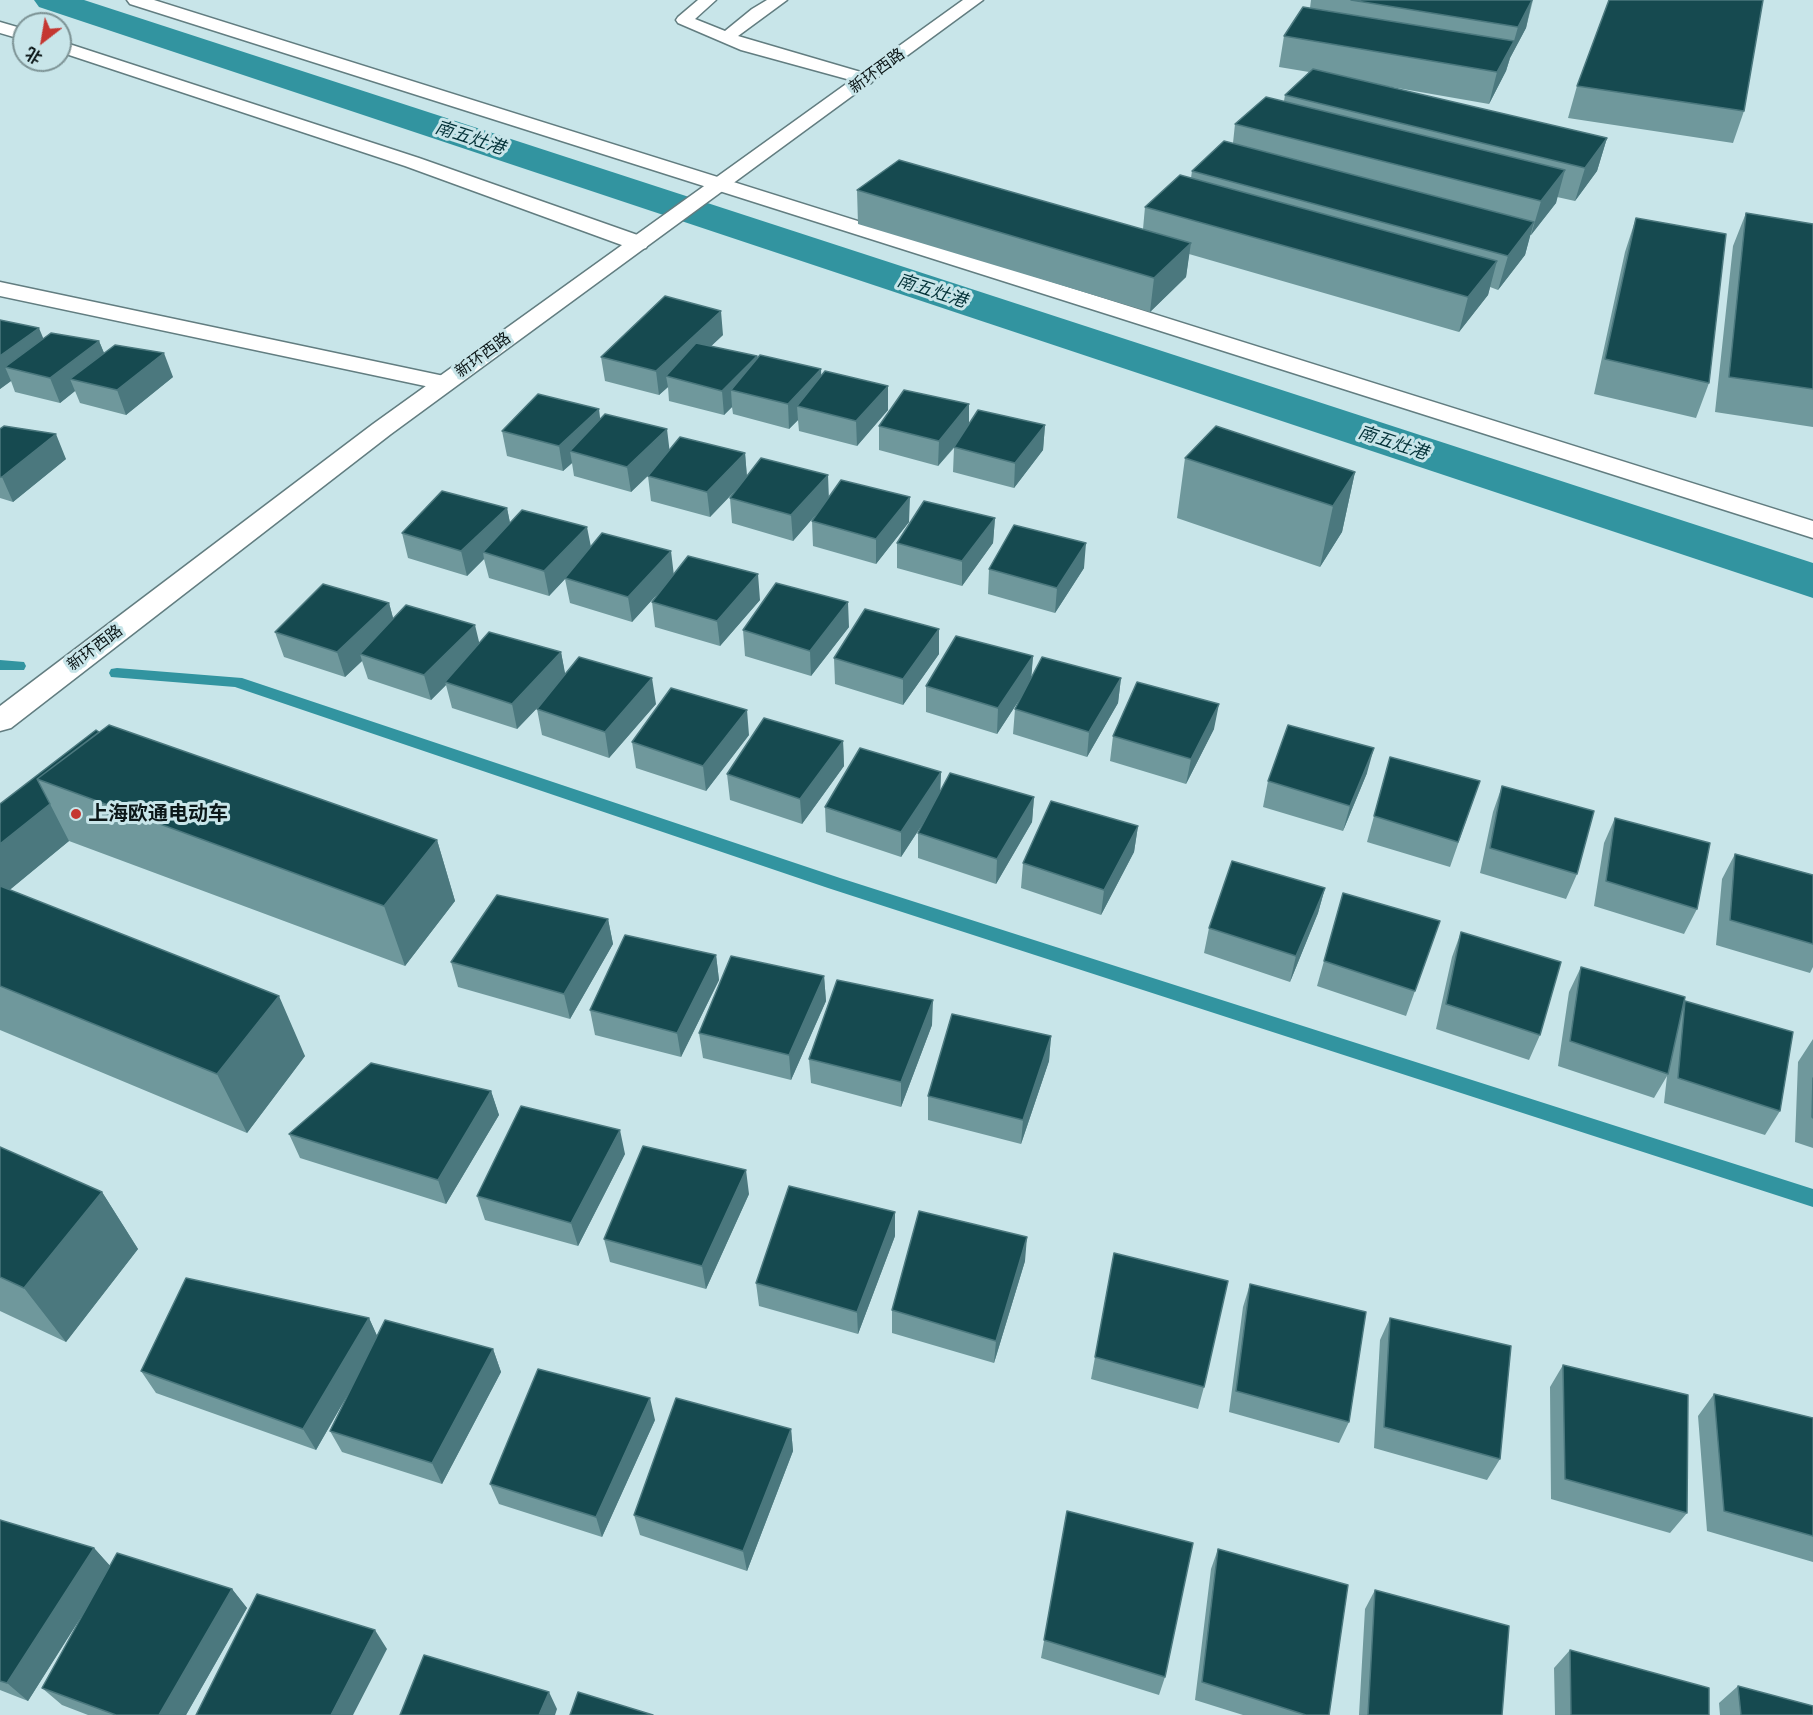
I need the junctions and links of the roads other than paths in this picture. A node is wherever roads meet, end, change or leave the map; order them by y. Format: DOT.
graph roads {
  1 [pos="136,0"];
  2 [pos="708,0"];
  3 [pos="779,0"];
  4 [pos="974,0"];
  5 [pos="728,38"];
  6 [pos="72,50"];
  7 [pos="865,79"];
  8 [pos="715,187"];
  9 [pos="648,236"];
  10 [pos="0,289"];
  11 [pos="444,384"];
  12 [pos="1813,530"];
  13 [pos="0,721"];
  1 -- 8 [label="street"];
  2 -- 5 [label="lane"];
  3 -- 5 [label="lane"];
  4 -- 7 [label="street, 新环西路"];
  5 -- 7 [label="lane"];
  6 -- 9 [label="street"];
  7 -- 8 [label="street, 新环西路"];
  8 -- 9 [label="street, 新环西路"];
  8 -- 12 [label="street"];
  9 -- 11 [label="street, 新环西路"];
  10 -- 11 [label="street"];
  11 -- 13 [label="street, 新环西路"];
}
